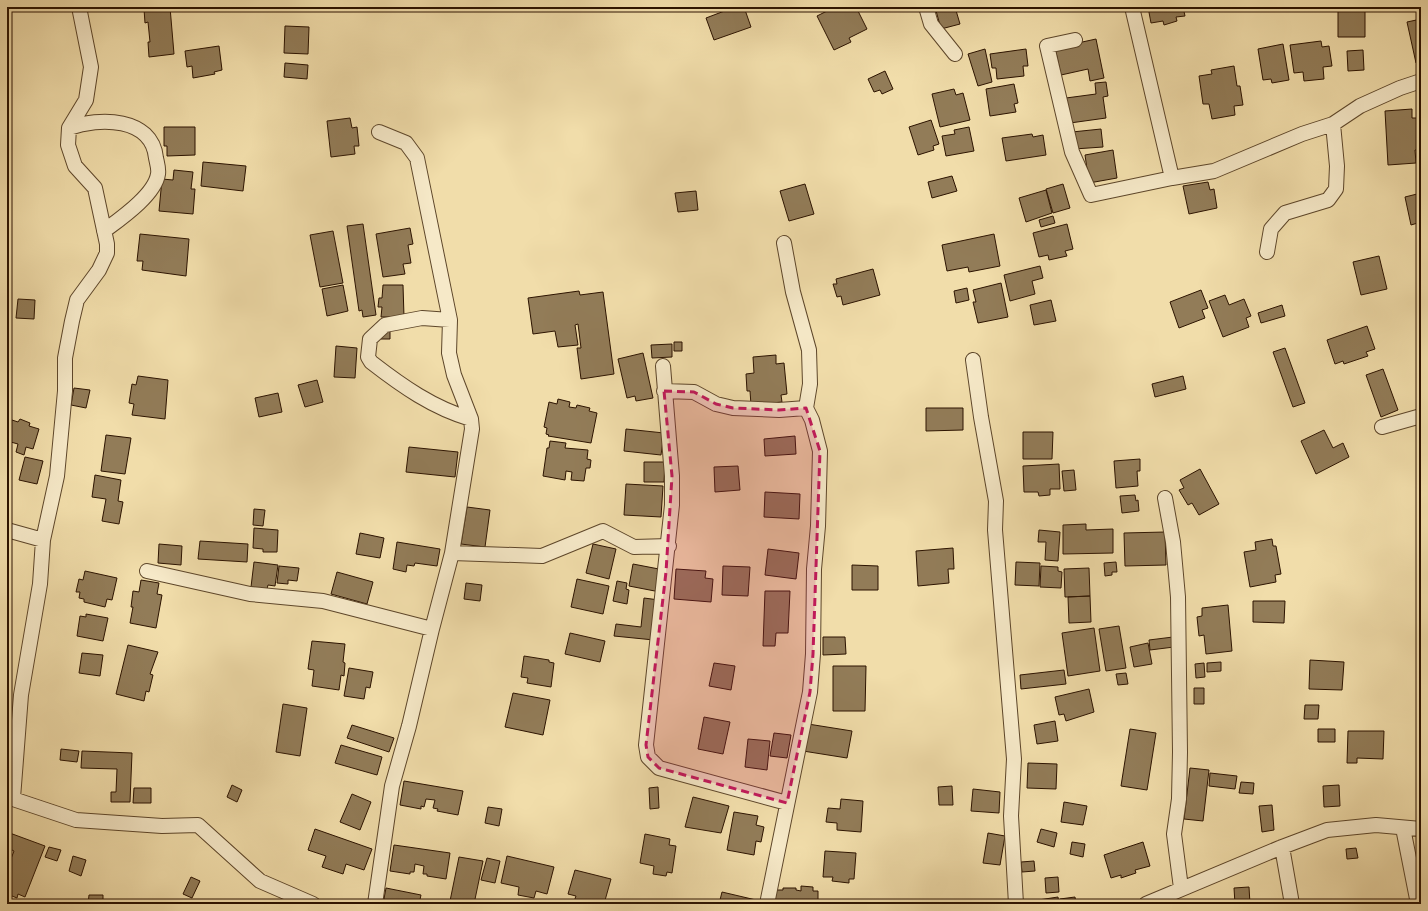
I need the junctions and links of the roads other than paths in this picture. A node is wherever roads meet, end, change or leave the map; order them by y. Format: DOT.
graph roads {
  1 [pos="79,7"];
  2 [pos="926,7"];
  3 [pos="1132,7"];
  4 [pos="1075,40"];
  5 [pos="955,54"];
  6 [pos="1421,81"];
  7 [pos="1333,124"];
  8 [pos="69,128"];
  9 [pos="379,132"];
  10 [pos="1172,178"];
  11 [pos="104,231"];
  12 [pos="784,243"];
  13 [pos="1267,252"];
  14 [pos="450,320"];
  15 [pos="974,360"];
  16 [pos="663,366"];
  17 [pos="664,390"];
  18 [pos="806,408"];
  19 [pos="1421,416"];
  20 [pos="471,419"];
  21 [pos="1382,427"];
  22 [pos="1165,498"];
  23 [pos="7,530"];
  24 [pos="43,540"];
  25 [pos="668,546"];
  26 [pos="452,553"];
  27 [pos="147,571"];
  28 [pos="432,629"];
  29 [pos="10,797"];
  30 [pos="787,803"];
  31 [pos="1403,828"];
  32 [pos="1421,829"];
  33 [pos="1282,847"];
  34 [pos="1181,888"];
  35 [pos="313,904"];
  36 [pos="375,904"];
  37 [pos="767,904"];
  38 [pos="1016,904"];
  39 [pos="1146,904"];
  40 [pos="1292,904"];
  41 [pos="1418,904"];
  1 -- 8 [label="street"];
  2 -- 5 [label="street"];
  3 -- 10 [label="street"];
  4 -- 10 [label="street"];
  6 -- 7 [label="street"];
  7 -- 10 [label="street"];
  7 -- 13 [label="street"];
  8 -- 11 [label="street"];
  8 -- 11 [label="street"];
  9 -- 14 [label="street"];
  11 -- 24 [label="street"];
  12 -- 18 [label="street"];
  14 -- 20 [label="street"];
  14 -- 20 [label="street"];
  15 -- 38 [label="street"];
  16 -- 17 [label="street"];
  17 -- 18 [label="street"];
  17 -- 25 [label="street"];
  18 -- 30 [label="street"];
  19 -- 21 [label="street"];
  20 -- 26 [label="street"];
  22 -- 34 [label="street"];
  23 -- 24 [label="street"];
  24 -- 29 [label="street"];
  25 -- 26 [label="street"];
  25 -- 30 [label="street"];
  26 -- 28 [label="street"];
  27 -- 28 [label="street"];
  28 -- 36 [label="street"];
  29 -- 35 [label="street"];
  30 -- 37 [label="street"];
  31 -- 32 [label="street"];
  31 -- 33 [label="street"];
  31 -- 41 [label="street"];
  33 -- 34 [label="street"];
  33 -- 40 [label="street"];
  34 -- 39 [label="street"];
}
